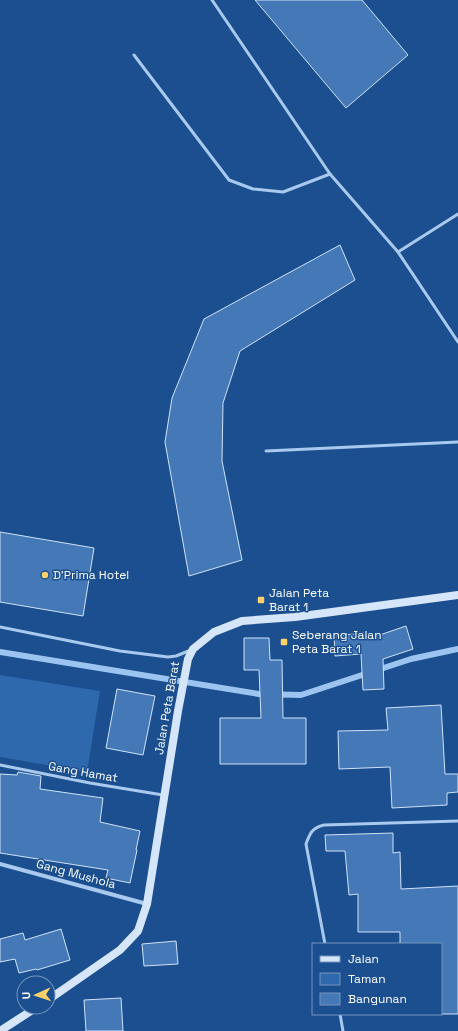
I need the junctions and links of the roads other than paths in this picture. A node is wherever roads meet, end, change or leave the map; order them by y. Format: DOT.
graph roads {
  1 [pos="212,0"];
  2 [pos="134,55"];
  3 [pos="330,174"];
  4 [pos="458,214"];
  5 [pos="398,252"];
  6 [pos="458,342"];
  7 [pos="458,442"];
  8 [pos="266,451"];
  9 [pos="458,596"];
  10 [pos="0,627"];
  11 [pos="193,649"];
  12 [pos="0,765"];
  13 [pos="164,796"];
  14 [pos="458,821"];
  15 [pos="0,864"];
  16 [pos="148,904"];
  17 [pos="325,943"];
  18 [pos="56,994"];
  19 [pos="27,1015"];
  20 [pos="340,1015"];
  21 [pos="12,1028"];
  22 [pos="0,1031"];
  23 [pos="343,1031"];
  1 -- 3 [label="lane"];
  2 -- 3 [label="lane"];
  3 -- 5 [label="lane"];
  4 -- 5 [label="lane"];
  5 -- 6 [label="lane"];
  7 -- 8 [label="lane"];
  9 -- 11 [label="main road, Jalan Peta Barat"];
  10 -- 11 [label="lane"];
  11 -- 13 [label="main road, Jalan Peta Barat"];
  12 -- 13 [label="lane, Gang Hamat"];
  13 -- 16 [label="main road, Jalan Peta Barat"];
  14 -- 17 [label="lane"];
  15 -- 16 [label="street, Gang Mushola"];
  16 -- 18 [label="main road, Jalan Peta Barat"];
  19 -- 21 [label="main road"];
  20 -- 23 [label="lane"];
  21 -- 22 [label="main road"];
}
